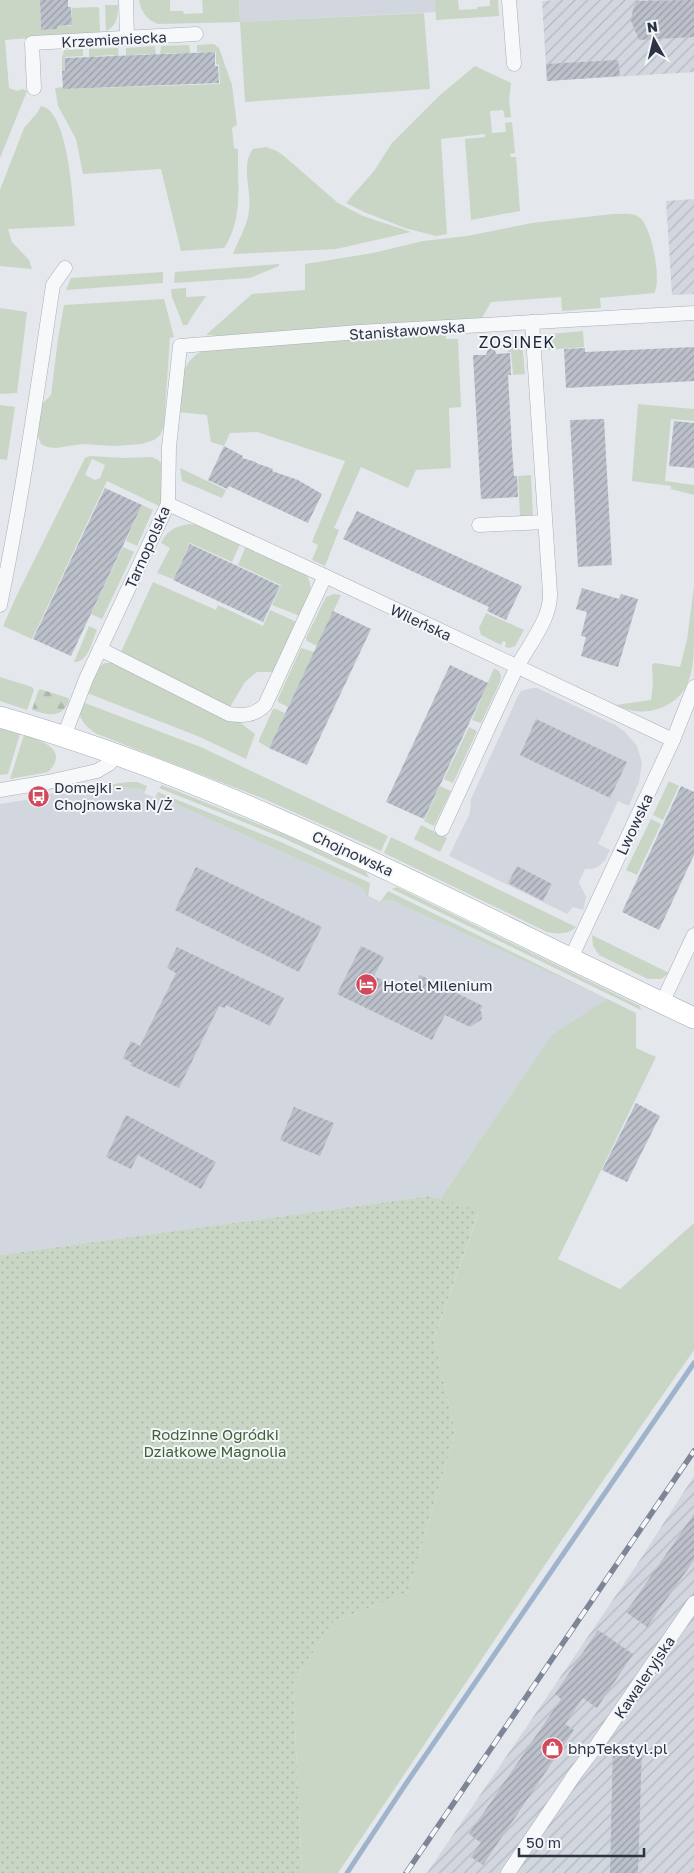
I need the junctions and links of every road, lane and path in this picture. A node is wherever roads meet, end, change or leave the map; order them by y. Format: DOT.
graph roads {
  1 [pos="126,0"];
  2 [pos="509,0"];
  3 [pos="196,34"];
  4 [pos="127,38"];
  5 [pos="514,64"];
  6 [pos="34,88"];
  7 [pos="64,268"];
  8 [pos="694,313"];
  9 [pos="532,322"];
  10 [pos="180,346"];
  11 [pos="168,504"];
  12 [pos="545,522"];
  13 [pos="479,525"];
  14 [pos="325,576"];
  15 [pos="0,605"];
  16 [pos="100,649"];
  17 [pos="517,668"];
  18 [pos="694,688"];
  19 [pos="0,717"];
  20 [pos="64,736"];
  21 [pos="673,740"];
  22 [pos="117,755"];
  23 [pos="0,790"];
  24 [pos="442,829"];
  25 [pos="694,935"];
  26 [pos="571,958"];
  27 [pos="662,1003"];
  28 [pos="694,1018"];
  29 [pos="694,1603"];
  30 [pos="508,1873"];
  1 -- 4 [label="street"];
  2 -- 5 [label="street"];
  3 -- 4 [label="street, Krzemieniecka"];
  4 -- 6 [label="street, Krzemieniecka"];
  7 -- 15 [label="street"];
  8 -- 9 [label="street, Stanisławowska"];
  9 -- 10 [label="street, Stanisławowska"];
  9 -- 12 [label="street"];
  10 -- 11 [label="street, Tarnopolska"];
  11 -- 14 [label="street, Wileńska"];
  11 -- 16 [label="street, Tarnopolska"];
  12 -- 13 [label="street"];
  12 -- 17 [label="street"];
  14 -- 16 [label="street"];
  14 -- 17 [label="street, Wileńska"];
  16 -- 20 [label="street, Tarnopolska"];
  17 -- 21 [label="street, Wileńska"];
  17 -- 24 [label="street"];
  18 -- 21 [label="street, Lwowska"];
  19 -- 20 [label="main road, Chojnowska"];
  20 -- 22 [label="main road, Chojnowska"];
  21 -- 26 [label="street, Lwowska"];
  22 -- 23 [label="street"];
  22 -- 26 [label="main road, Chojnowska"];
  25 -- 27 [label="street"];
  26 -- 27 [label="main road, Chojnowska"];
  27 -- 28 [label="main road, Chojnowska"];
  29 -- 30 [label="street, Kawaleryjska"];
}
